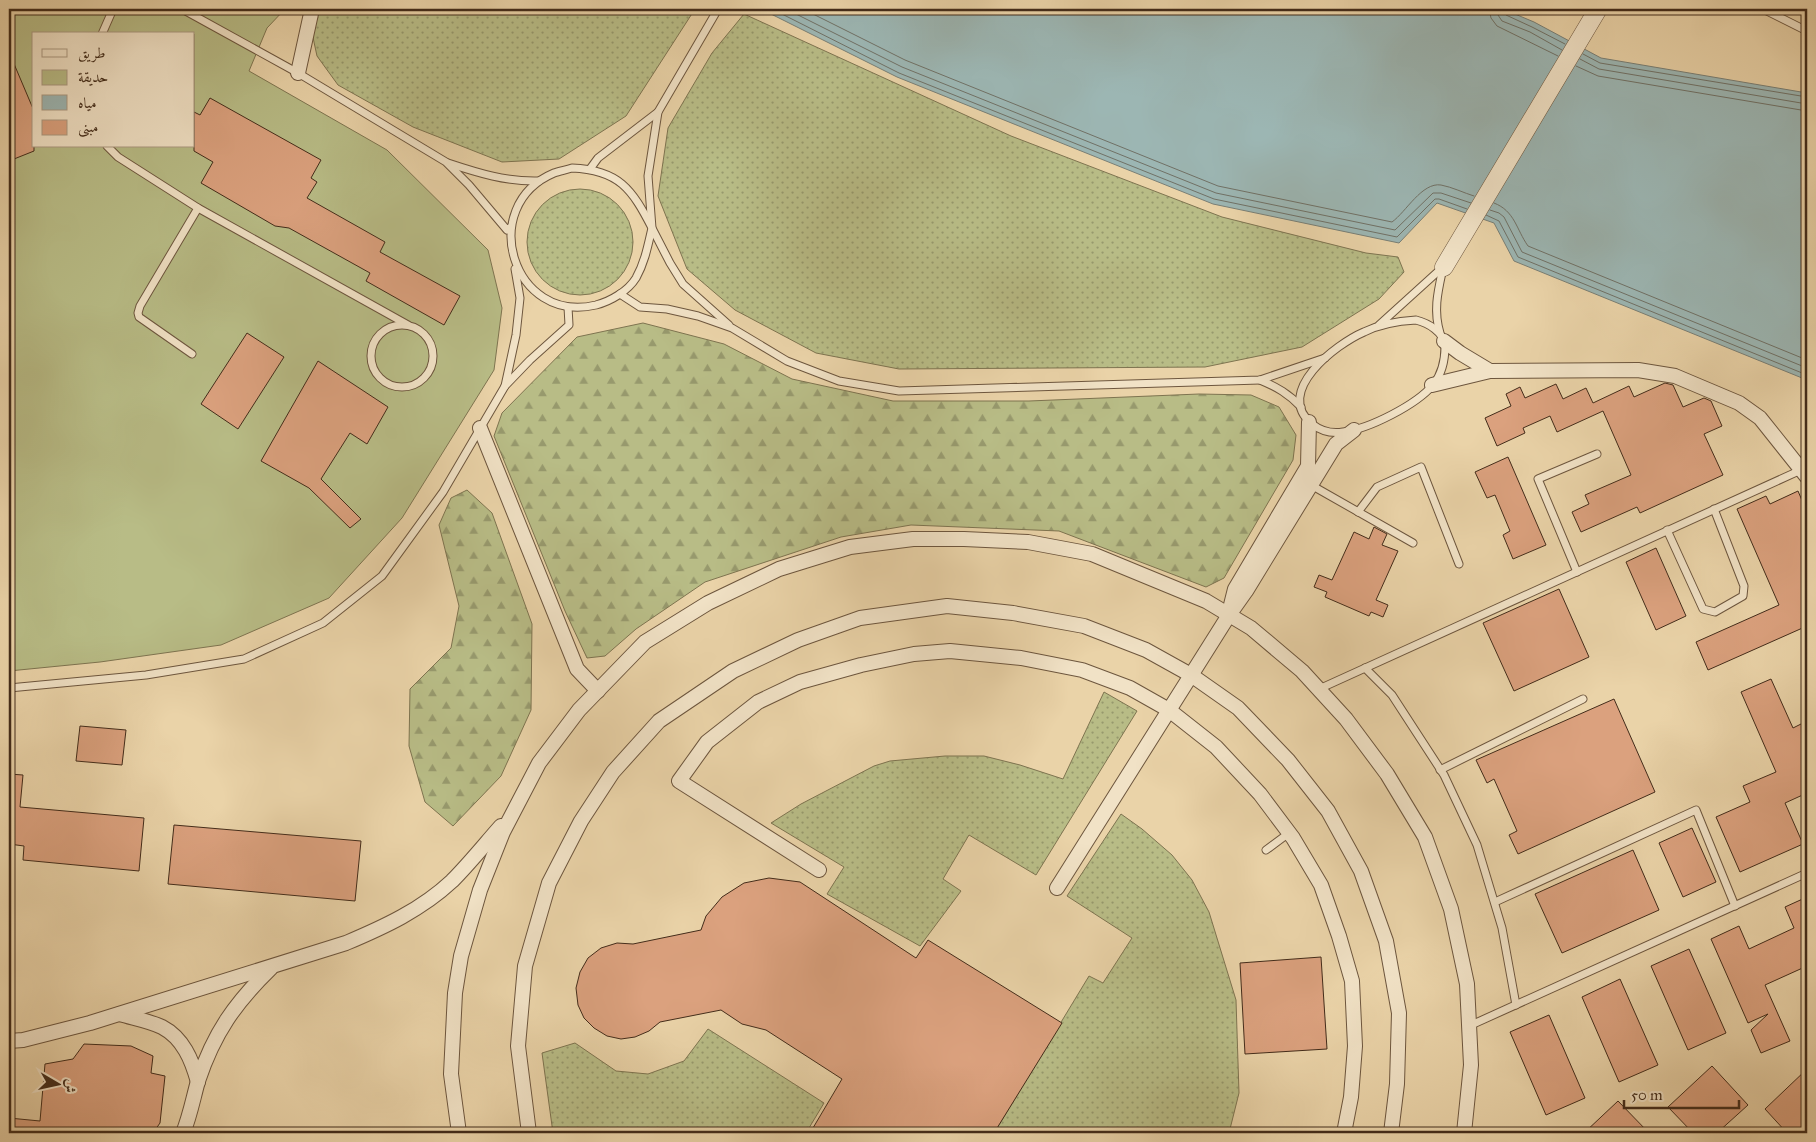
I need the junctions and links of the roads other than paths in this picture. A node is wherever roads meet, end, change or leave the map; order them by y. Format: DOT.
graph roads {
  1 [pos="114,9"];
  2 [pos="182,9"];
  3 [pos="312,9"];
  4 [pos="718,9"];
  5 [pos="1598,9"];
  6 [pos="1763,9"];
  7 [pos="1807,31"];
  8 [pos="103,32"];
  9 [pos="298,73"];
  10 [pos="658,112"];
  11 [pos="109,148"];
  12 [pos="446,162"];
  13 [pos="590,169"];
  14 [pos="539,181"];
  15 [pos="198,208"];
  16 [pos="511,227"];
  17 [pos="652,228"];
  18 [pos="514,261"];
  19 [pos="1444,267"];
  20 [pos="620,294"];
  21 [pos="568,307"];
  22 [pos="408,325"];
  23 [pos="1377,327"];
  24 [pos="732,328"];
  25 [pos="1443,338"];
  26 [pos="192,354"];
  27 [pos="1325,358"];
  28 [pos="1490,371"];
  29 [pos="1260,380"];
  30 [pos="1432,385"];
  31 [pos="505,386"];
  32 [pos="1302,408"];
  33 [pos="1309,422"];
  34 [pos="480,428"];
  35 [pos="1354,430"];
  36 [pos="1597,454"];
  37 [pos="1804,474"];
  38 [pos="1311,485"];
  39 [pos="1714,509"];
  40 [pos="1358,512"];
  41 [pos="1667,530"];
  42 [pos="1413,543"];
  43 [pos="1458,564"];
  44 [pos="1577,572"];
  45 [pos="1229,615"];
  46 [pos="1365,668"];
  47 [pos="1191,675"];
  48 [pos="9,688"];
  49 [pos="1319,689"];
  50 [pos="598,691"];
  51 [pos="1583,699"];
  52 [pos="1169,710"];
  53 [pos="1440,770"];
  54 [pos="512,814"];
  55 [pos="1289,833"];
  56 [pos="1266,850"];
  57 [pos="819,870"];
  58 [pos="1807,873"];
  59 [pos="1057,888"];
  60 [pos="1495,902"];
  61 [pos="1735,906"];
  62 [pos="273,966"];
  63 [pos="1516,1005"];
  64 [pos="120,1014"];
  65 [pos="1469,1026"];
  66 [pos="9,1041"];
  67 [pos="198,1082"];
  68 [pos="183,1133"];
  69 [pos="459,1133"];
  70 [pos="529,1133"];
  71 [pos="1344,1133"];
  72 [pos="1390,1133"];
  73 [pos="1464,1133"];
  1 -- 8 [label="lane"];
  2 -- 9 [label="lane"];
  3 -- 9 [label="street"];
  4 -- 10 [label="lane"];
  5 -- 19 [label="street"];
  6 -- 7 [label="lane"];
  9 -- 12 [label="lane"];
  10 -- 13 [label="lane"];
  10 -- 17 [label="lane"];
  11 -- 15 [label="lane"];
  12 -- 14 [label="lane"];
  12 -- 16 [label="lane"];
  13 -- 14 [label="lane"];
  13 -- 17 [label="lane"];
  14 -- 16 [label="lane"];
  15 -- 22 [label="lane"];
  15 -- 26 [label="lane"];
  16 -- 18 [label="lane"];
  17 -- 20 [label="lane"];
  17 -- 24 [label="lane"];
  18 -- 21 [label="lane"];
  18 -- 31 [label="lane"];
  19 -- 23 [label="lane"];
  19 -- 25 [label="lane"];
  20 -- 21 [label="lane"];
  20 -- 24 [label="lane"];
  21 -- 31 [label="lane"];
  22 -- 22 [label="lane"];
  23 -- 25 [label="lane"];
  23 -- 27 [label="lane"];
  24 -- 29 [label="lane"];
  25 -- 28 [label="street"];
  25 -- 30 [label="lane"];
  27 -- 29 [label="lane"];
  27 -- 32 [label="lane"];
  28 -- 30 [label="street"];
  28 -- 37 [label="street"];
  29 -- 32 [label="lane"];
  30 -- 35 [label="lane"];
  31 -- 34 [label="lane"];
  32 -- 33 [label="lane"];
  33 -- 35 [label="lane"];
  33 -- 45 [label="street"];
  34 -- 48 [label="lane"];
  34 -- 50 [label="street"];
  35 -- 38 [label="street"];
  36 -- 44 [label="lane"];
  37 -- 39 [label="lane"];
  38 -- 40 [label="lane"];
  38 -- 45 [label="street"];
  39 -- 41 [label="lane"];
  39 -- 41 [label="lane"];
  40 -- 42 [label="lane"];
  40 -- 43 [label="lane"];
  41 -- 44 [label="lane"];
  44 -- 46 [label="lane"];
  45 -- 47 [label="street"];
  45 -- 49 [label="street"];
  45 -- 50 [label="street"];
  46 -- 49 [label="lane"];
  46 -- 53 [label="lane"];
  47 -- 52 [label="street"];
  47 -- 70 [label="street"];
  47 -- 72 [label="street"];
  49 -- 65 [label="street"];
  50 -- 54 [label="street"];
  51 -- 53 [label="lane"];
  52 -- 55 [label="street"];
  52 -- 57 [label="street"];
  52 -- 59 [label="street"];
  53 -- 60 [label="lane"];
  54 -- 62 [label="street"];
  54 -- 69 [label="street"];
  55 -- 56 [label="lane"];
  55 -- 71 [label="street"];
  58 -- 61 [label="lane"];
  60 -- 61 [label="lane"];
  60 -- 63 [label="lane"];
  61 -- 63 [label="lane"];
  62 -- 64 [label="street"];
  62 -- 67 [label="street"];
  63 -- 65 [label="lane"];
  64 -- 66 [label="street"];
  64 -- 67 [label="street"];
  65 -- 73 [label="street"];
  67 -- 68 [label="street"];
}
